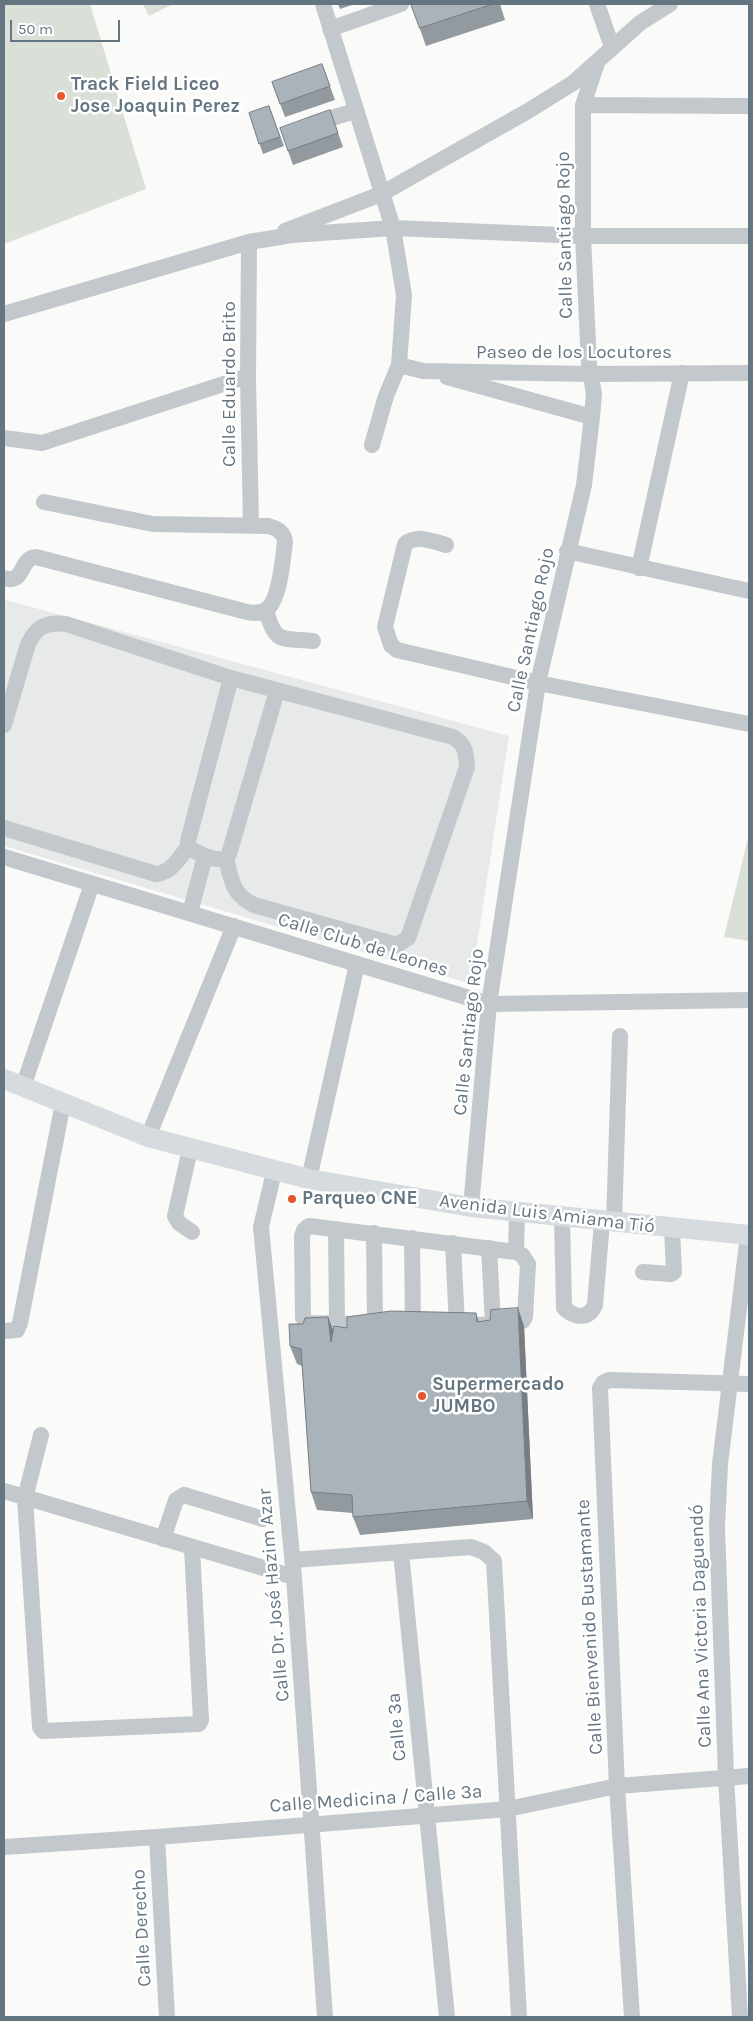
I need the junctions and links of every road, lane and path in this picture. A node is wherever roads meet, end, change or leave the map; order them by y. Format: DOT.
graph roads {
  1 [pos="323,4"];
  2 [pos="401,4"];
  3 [pos="597,4"];
  4 [pos="670,4"];
  5 [pos="330,29"];
  6 [pos="612,47"];
  7 [pos="597,63"];
  8 [pos="583,105"];
  9 [pos="749,106"];
  10 [pos="355,111"];
  11 [pos="298,128"];
  12 [pos="381,194"];
  13 [pos="393,228"];
  14 [pos="583,236"];
  15 [pos="749,236"];
  16 [pos="254,241"];
  17 [pos="4,314"];
  18 [pos="399,365"];
  19 [pos="422,371"];
  20 [pos="590,374"];
  21 [pos="682,374"];
  22 [pos="749,374"];
  23 [pos="248,376"];
  24 [pos="592,417"];
  25 [pos="4,438"];
  26 [pos="372,445"];
  27 [pos="44,502"];
  28 [pos="251,525"];
  29 [pos="446,545"];
  30 [pos="567,552"];
  31 [pos="639,568"];
  32 [pos="4,578"];
  33 [pos="749,591"];
  34 [pos="266,610"];
  35 [pos="313,641"];
  36 [pos="231,678"];
  37 [pos="538,683"];
  38 [pos="277,691"];
  39 [pos="749,724"];
  40 [pos="4,725"];
  41 [pos="4,828"];
  42 [pos="188,847"];
  43 [pos="205,856"];
  44 [pos="4,857"];
  45 [pos="226,859"];
  46 [pos="92,884"];
  47 [pos="190,913"];
  48 [pos="234,926"];
  49 [pos="357,964"];
  50 [pos="749,1000"];
  51 [pos="489,1004"];
  52 [pos="620,1036"];
  53 [pos="4,1079"];
  54 [pos="23,1087"];
  55 [pos="63,1103"];
  56 [pos="148,1137"];
  57 [pos="190,1149"];
  58 [pos="274,1172"];
  59 [pos="309,1180"];
  60 [pos="471,1207"];
  61 [pos="517,1212"];
  62 [pos="562,1217"];
  63 [pos="608,1222"];
  64 [pos="336,1228"];
  65 [pos="672,1228"];
  66 [pos="192,1232"];
  67 [pos="374,1233"];
  68 [pos="749,1235"];
  69 [pos="412,1238"];
  70 [pos="453,1243"];
  71 [pos="490,1248"];
  72 [pos="516,1252"];
  73 [pos="643,1272"];
  74 [pos="493,1324"];
  75 [pos="337,1325"];
  76 [pos="375,1325"];
  77 [pos="414,1325"];
  78 [pos="457,1326"];
  79 [pos="4,1332"];
  80 [pos="730,1382"];
  81 [pos="749,1384"];
  82 [pos="41,1435"];
  83 [pos="4,1491"];
  84 [pos="24,1498"];
  85 [pos="263,1518"];
  86 [pos="163,1539"];
  87 [pos="192,1548"];
  88 [pos="401,1552"];
  89 [pos="293,1560"];
  90 [pos="294,1577"];
  91 [pos="749,1776"];
  92 [pos="726,1777"];
  93 [pos="617,1786"];
  94 [pos="508,1809"];
  95 [pos="426,1816"];
  96 [pos="312,1824"];
  97 [pos="157,1837"];
  98 [pos="5,1848"];
  99 [pos="167,2017"];
  100 [pos="325,2017"];
  101 [pos="447,2017"];
  102 [pos="519,2017"];
  103 [pos="632,2017"];
  104 [pos="740,2017"];
  1 -- 5 [label="street"];
  2 -- 5 [label="street"];
  3 -- 6 [label="street"];
  4 -- 6 [label="street"];
  5 -- 10 [label="street"];
  6 -- 7 [label="street"];
  7 -- 8 [label="street, Calle Santiago Rojo"];
  7 -- 12 [label="street"];
  8 -- 9 [label="street"];
  8 -- 14 [label="street, Calle Santiago Rojo"];
  10 -- 11 [label="street"];
  10 -- 12 [label="street"];
  12 -- 13 [label="street"];
  12 -- 16 [label="street"];
  13 -- 14 [label="street"];
  13 -- 16 [label="street"];
  13 -- 18 [label="street"];
  14 -- 15 [label="street"];
  14 -- 20 [label="street, Calle Santiago Rojo"];
  16 -- 17 [label="street"];
  16 -- 23 [label="street, Calle Eduardo Brito"];
  18 -- 19 [label="street, Paseo de los Locutores"];
  18 -- 26 [label="street"];
  19 -- 20 [label="street, Paseo de los Locutores"];
  19 -- 24 [label="street"];
  20 -- 21 [label="street, Paseo de los Locutores"];
  20 -- 24 [label="street, Calle Santiago Rojo"];
  21 -- 22 [label="street, Paseo de los Locutores"];
  21 -- 31 [label="street"];
  23 -- 25 [label="street"];
  23 -- 28 [label="street, Calle Eduardo Brito"];
  24 -- 30 [label="street, Calle Santiago Rojo"];
  27 -- 28 [label="street"];
  28 -- 34 [label="street"];
  29 -- 37 [label="street"];
  30 -- 31 [label="street"];
  30 -- 37 [label="street, Calle Santiago Rojo"];
  31 -- 33 [label="street"];
  32 -- 34 [label="street"];
  34 -- 35 [label="street"];
  36 -- 38 [label="street"];
  36 -- 40 [label="street"];
  36 -- 42 [label="street"];
  37 -- 39 [label="street"];
  37 -- 51 [label="street, Calle Santiago Rojo"];
  38 -- 45 [label="street"];
  38 -- 45 [label="street"];
  41 -- 42 [label="street"];
  42 -- 43 [label="street"];
  43 -- 45 [label="street"];
  43 -- 47 [label="street"];
  44 -- 46 [label="street, Calle Club de Leones"];
  46 -- 47 [label="street, Calle Club de Leones"];
  46 -- 54 [label="street"];
  47 -- 48 [label="street, Calle Club de Leones"];
  48 -- 49 [label="street, Calle Club de Leones"];
  48 -- 56 [label="street"];
  49 -- 51 [label="street, Calle Club de Leones"];
  49 -- 59 [label="street"];
  50 -- 51 [label="street, Calle Club de Leones"];
  51 -- 60 [label="street, Calle Santiago Rojo"];
  52 -- 63 [label="street"];
  53 -- 54 [label="main road, Avenida Luis Amiama Tió"];
  54 -- 55 [label="main road, Avenida Luis Amiama Tió"];
  55 -- 56 [label="main road, Avenida Luis Amiama Tió"];
  55 -- 79 [label="street"];
  56 -- 57 [label="main road, Avenida Luis Amiama Tió"];
  57 -- 58 [label="main road, Avenida Luis Amiama Tió"];
  57 -- 66 [label="street"];
  58 -- 59 [label="main road, Avenida Luis Amiama Tió"];
  58 -- 89 [label="street, Calle Dr. José Hazim Azar"];
  59 -- 60 [label="main road, Avenida Luis Amiama Tió"];
  60 -- 61 [label="main road, Avenida Luis Amiama Tió"];
  61 -- 62 [label="main road, Avenida Luis Amiama Tió"];
  61 -- 72 [label="street"];
  62 -- 63 [label="main road, Avenida Luis Amiama Tió"];
  62 -- 63 [label="street"];
  63 -- 65 [label="main road, Avenida Luis Amiama Tió"];
  64 -- 67 [label="street"];
  64 -- 75 [label="street"];
  64 -- 75 [label="street"];
  65 -- 68 [label="main road, Avenida Luis Amiama Tió"];
  65 -- 73 [label="street"];
  67 -- 69 [label="street"];
  67 -- 76 [label="street"];
  68 -- 80 [label="street, Calle Ana Victoria Daguendó"];
  69 -- 70 [label="street"];
  69 -- 77 [label="street"];
  70 -- 71 [label="street"];
  70 -- 78 [label="street"];
  71 -- 72 [label="street"];
  71 -- 74 [label="street"];
  72 -- 74 [label="street"];
  74 -- 78 [label="street"];
  75 -- 76 [label="street"];
  76 -- 77 [label="street"];
  77 -- 78 [label="street"];
  80 -- 81 [label="street, Calle Bienvenido Bustamante"];
  80 -- 92 [label="street, Calle Ana Victoria Daguendó"];
  80 -- 93 [label="street, Calle Bienvenido Bustamante"];
  82 -- 84 [label="street"];
  83 -- 84 [label="street"];
  84 -- 86 [label="street"];
  84 -- 87 [label="street"];
  85 -- 86 [label="street"];
  86 -- 87 [label="street"];
  87 -- 90 [label="street"];
  88 -- 89 [label="street"];
  88 -- 94 [label="street"];
  88 -- 95 [label="street, Calle 3ª"];
  89 -- 90 [label="street, Calle Dr. José Hazim Azar"];
  90 -- 96 [label="street, Calle Dr. José Hazim Azar"];
  91 -- 92 [label="street, Calle Medicina / Calle 3ª"];
  92 -- 93 [label="street, Calle Medicina / Calle 3ª"];
  92 -- 104 [label="street, Calle Ana Victoria Daguendó"];
  93 -- 94 [label="street, Calle Medicina / Calle 3ª"];
  93 -- 103 [label="street, Calle Bienvenido Bustamante"];
  94 -- 95 [label="street, Calle Medicina / Calle 3ª"];
  94 -- 102 [label="street"];
  95 -- 96 [label="street, Calle Medicina / Calle 3ª"];
  95 -- 101 [label="street, Calle 3ª"];
  96 -- 97 [label="street, Calle Medicina / Calle 3ª"];
  96 -- 100 [label="street, Calle Dr. José Hazim Azar"];
  97 -- 98 [label="street, Calle Medicina / Calle 3ª"];
  97 -- 99 [label="street, Calle Derecho"];
}
